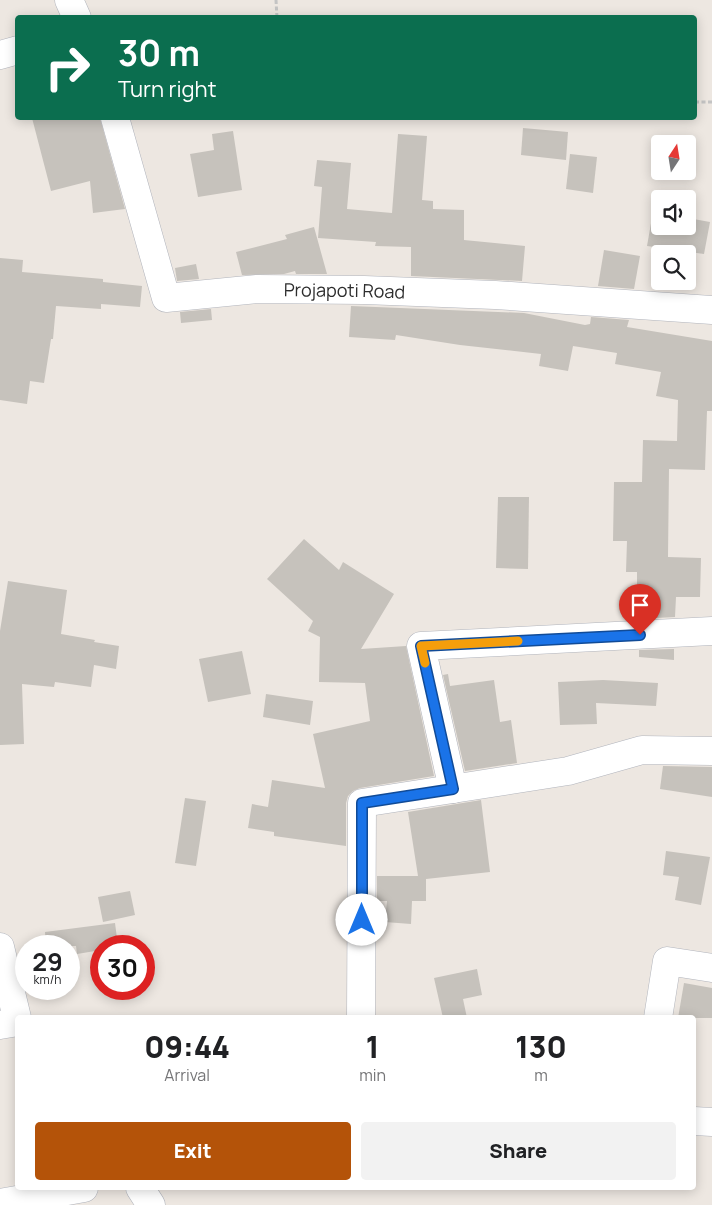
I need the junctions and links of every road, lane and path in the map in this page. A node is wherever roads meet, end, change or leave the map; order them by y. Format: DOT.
graph roads {
  1 [pos="69,0"];
  2 [pos="276,0"];
  3 [pos="76,15"];
  4 [pos="277,15"];
  5 [pos="15,51"];
  6 [pos="0,55"];
  7 [pos="697,102"];
  8 [pos="712,102"];
  9 [pos="117,120"];
  10 [pos="712,310"];
  11 [pos="712,631"];
  12 [pos="712,751"];
  13 [pos="453,789"];
  14 [pos="0,948"];
  15 [pos="712,968"];
  16 [pos="16,1015"];
  17 [pos="361,1015"];
  18 [pos="658,1015"];
  19 [pos="15,1022"];
  20 [pos="0,1025"];
  21 [pos="696,1121"];
  22 [pos="712,1122"];
  23 [pos="73,1190"];
  24 [pos="141,1190"];
  25 [pos="0,1203"];
  26 [pos="151,1205"];
  1 -- 3 [label="street"];
  2 -- 4 [label="path"];
  5 -- 6 [label="street"];
  7 -- 8 [label="path"];
  9 -- 10 [label="street, Projapoti Road"];
  11 -- 13 [label="street"];
  12 -- 13 [label="street"];
  13 -- 17 [label="street"];
  14 -- 16 [label="street"];
  15 -- 18 [label="street"];
  19 -- 20 [label="street"];
  21 -- 22 [label="street"];
  23 -- 25 [label="street"];
  24 -- 26 [label="street"];
}
